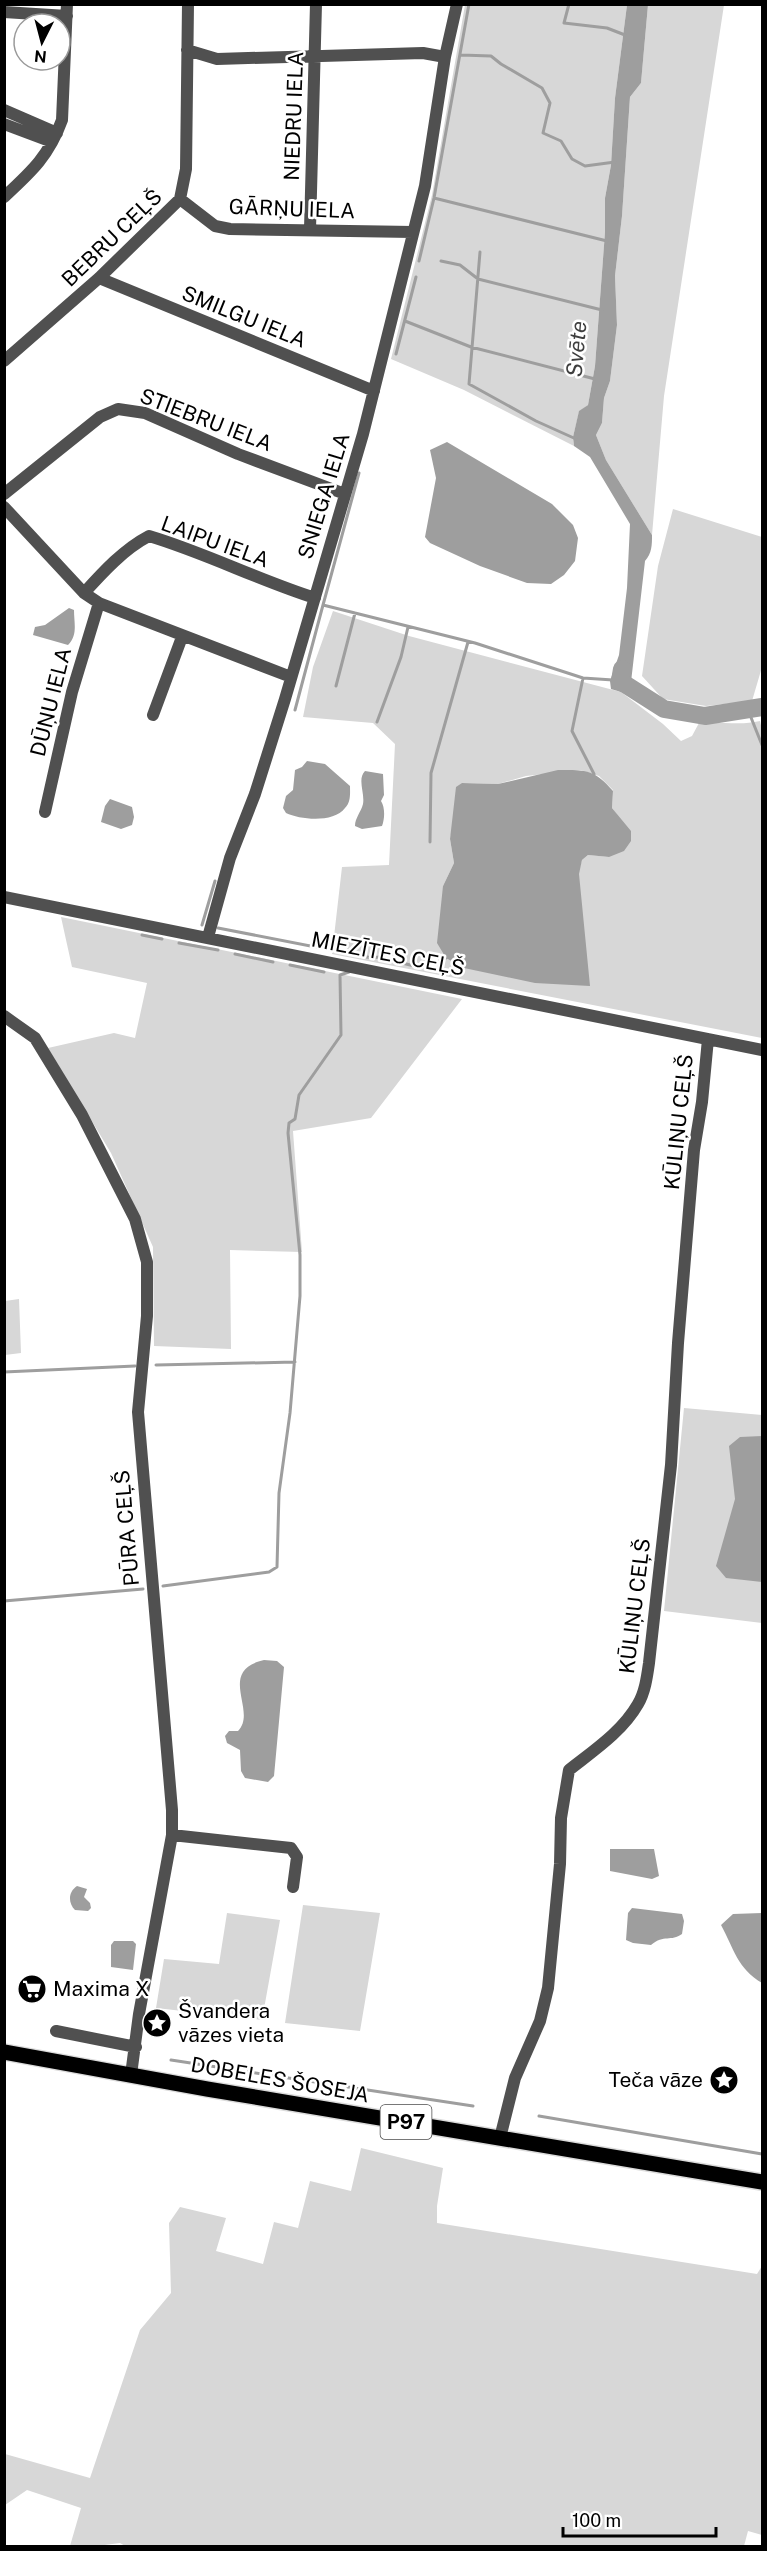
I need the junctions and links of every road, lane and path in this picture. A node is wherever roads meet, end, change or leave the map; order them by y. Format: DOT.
graph roads {
  1 [pos="188,4"];
  2 [pos="316,4"];
  3 [pos="457,4"];
  4 [pos="67,10"];
  5 [pos="4,12"];
  6 [pos="187,50"];
  7 [pos="315,56"];
  8 [pos="445,57"];
  9 [pos="4,110"];
  10 [pos="4,124"];
  11 [pos="55,137"];
  12 [pos="4,197"];
  13 [pos="180,199"];
  14 [pos="310,229"];
  15 [pos="413,232"];
  16 [pos="99,278"];
  17 [pos="4,361"];
  18 [pos="374,391"];
  19 [pos="4,494"];
  20 [pos="345,494"];
  21 [pos="4,507"];
  22 [pos="84,593"];
  23 [pos="315,598"];
  24 [pos="99,603"];
  25 [pos="182,637"];
  26 [pos="291,677"];
  27 [pos="153,715"];
  28 [pos="45,812"];
  29 [pos="4,897"];
  30 [pos="208,937"];
  31 [pos="4,1016"];
  32 [pos="708,1039"];
  33 [pos="762,1050"];
  34 [pos="172,1835"];
  35 [pos="293,1887"];
  36 [pos="56,2031"];
  37 [pos="136,2047"];
  38 [pos="4,2052"];
  39 [pos="131,2075"];
  40 [pos="500,2138"];
  41 [pos="762,2182"];
  1 -- 6 [label="street, BEBRU CEĻŠ"];
  2 -- 7 [label="street, NIEDRU IELA"];
  3 -- 8 [label="street, SNIEGA IELA"];
  4 -- 5 [label="street"];
  4 -- 11 [label="street"];
  6 -- 7 [label="street"];
  6 -- 13 [label="street, BEBRU CEĻŠ"];
  7 -- 8 [label="street"];
  7 -- 14 [label="street, NIEDRU IELA"];
  8 -- 15 [label="street, SNIEGA IELA"];
  9 -- 11 [label="street"];
  10 -- 11 [label="street"];
  11 -- 12 [label="street"];
  13 -- 14 [label="street, GĀRŅU IELA"];
  13 -- 16 [label="street, BEBRU CEĻŠ"];
  14 -- 15 [label="street, GĀRŅU IELA"];
  15 -- 18 [label="street, SNIEGA IELA"];
  16 -- 17 [label="street, BEBRU CEĻŠ"];
  16 -- 18 [label="street, SMILGU IELA"];
  18 -- 20 [label="street, SNIEGA IELA"];
  19 -- 20 [label="street, STIEBRU IELA"];
  20 -- 23 [label="street, SNIEGA IELA"];
  21 -- 22 [label="street"];
  22 -- 23 [label="street, LAIPU IELA"];
  22 -- 24 [label="street"];
  23 -- 26 [label="street, SNIEGA IELA"];
  24 -- 25 [label="street"];
  24 -- 28 [label="street, DŪŅU IELA"];
  25 -- 26 [label="street"];
  25 -- 27 [label="street"];
  26 -- 30 [label="street, SNIEGA IELA"];
  29 -- 30 [label="street, MIEZĪTES CEĻŠ"];
  30 -- 32 [label="street, MIEZĪTES CEĻŠ"];
  31 -- 34 [label="street, PŪRA CEĻŠ"];
  32 -- 33 [label="street, MIEZĪTES CEĻŠ"];
  32 -- 40 [label="street, KŪLIŅU CEĻŠ"];
  34 -- 35 [label="street"];
  34 -- 37 [label="street, PŪRA CEĻŠ"];
  36 -- 37 [label="street"];
  37 -- 39 [label="street, PŪRA CEĻŠ"];
  38 -- 39 [label="main road, DOBELES ŠOSEJA / P97"];
  39 -- 40 [label="main road, DOBELES ŠOSEJA / P97"];
  40 -- 41 [label="main road, DOBELES ŠOSEJA / P97"];
}
